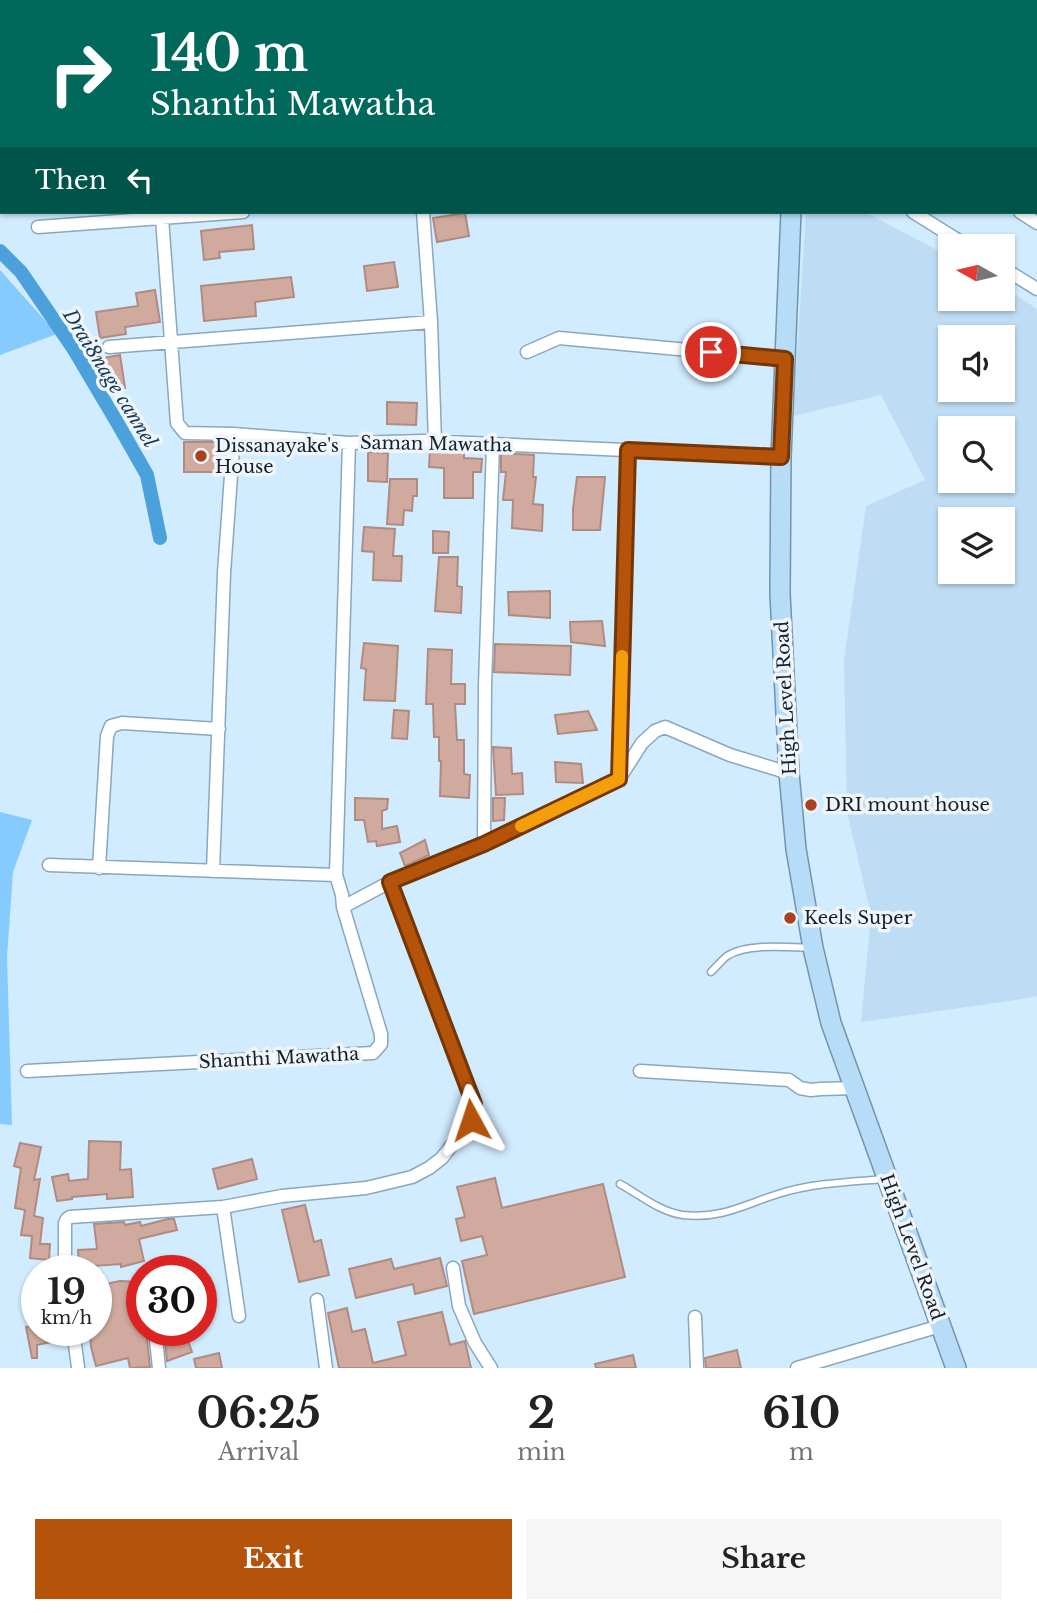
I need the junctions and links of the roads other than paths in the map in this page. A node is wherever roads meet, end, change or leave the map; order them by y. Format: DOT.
graph roads {
  1 [pos="216,214"];
  2 [pos="423,214"];
  3 [pos="791,214"];
  4 [pos="916,214"];
  5 [pos="162,218"];
  6 [pos="38,226"];
  7 [pos="948,234"];
  8 [pos="1015,275"];
  9 [pos="1037,289"];
  10 [pos="432,322"];
  11 [pos="171,342"];
  12 [pos="109,347"];
  13 [pos="527,352"];
  14 [pos="785,359"];
  15 [pos="234,434"];
  16 [pos="435,442"];
  17 [pos="349,443"];
  18 [pos="493,444"];
  19 [pos="628,450"];
  20 [pos="781,457"];
  21 [pos="219,729"];
  22 [pos="789,773"];
  23 [pos="619,779"];
  24 [pos="484,844"];
  25 [pos="49,865"];
  26 [pos="99,868"];
  27 [pos="213,871"];
  28 [pos="336,874"];
  29 [pos="390,882"];
  30 [pos="343,906"];
  31 [pos="813,948"];
  32 [pos="711,972"];
  33 [pos="27,1071"];
  34 [pos="640,1071"];
  35 [pos="855,1088"];
  36 [pos="887,1179"];
  37 [pos="620,1184"];
  38 [pos="223,1207"];
  39 [pos="65,1255"];
  40 [pos="453,1268"];
  41 [pos="317,1300"];
  42 [pos="239,1317"];
  43 [pos="695,1317"];
  44 [pos="940,1326"];
  45 [pos="75,1346"];
  46 [pos="157,1346"];
  47 [pos="78,1367"];
  48 [pos="159,1368"];
  49 [pos="327,1368"];
  50 [pos="491,1368"];
  51 [pos="697,1368"];
  52 [pos="797,1368"];
  53 [pos="956,1368"];
  1 -- 5 [label="street"];
  2 -- 10 [label="street"];
  3 -- 14 [label="highway, High Level Road"];
  4 -- 7 [label="street"];
  5 -- 6 [label="street"];
  5 -- 11 [label="street"];
  8 -- 9 [label="street"];
  10 -- 11 [label="street"];
  10 -- 16 [label="street"];
  11 -- 12 [label="street"];
  11 -- 15 [label="street, Saman Mawatha"];
  13 -- 14 [label="street"];
  14 -- 20 [label="highway, High Level Road"];
  15 -- 17 [label="street, Saman Mawatha"];
  15 -- 21 [label="street"];
  16 -- 17 [label="street, Saman Mawatha"];
  16 -- 18 [label="street, Saman Mawatha"];
  17 -- 28 [label="street"];
  18 -- 19 [label="street, Saman Mawatha"];
  18 -- 24 [label="street"];
  19 -- 20 [label="street, Saman Mawatha"];
  19 -- 23 [label="street"];
  20 -- 22 [label="highway, High Level Road"];
  21 -- 26 [label="street"];
  21 -- 27 [label="street"];
  22 -- 23 [label="street"];
  22 -- 31 [label="highway, High Level Road"];
  23 -- 24 [label="street"];
  24 -- 29 [label="street"];
  25 -- 26 [label="street"];
  26 -- 27 [label="street"];
  27 -- 28 [label="street"];
  28 -- 30 [label="street"];
  29 -- 30 [label="street"];
  29 -- 38 [label="street"];
  30 -- 33 [label="street, Shanthi Mawatha"];
  31 -- 32 [label="lane"];
  31 -- 35 [label="highway, High Level Road"];
  34 -- 35 [label="street"];
  35 -- 36 [label="highway, High Level Road"];
  36 -- 37 [label="lane"];
  36 -- 44 [label="highway, High Level Road"];
  38 -- 39 [label="street"];
  38 -- 42 [label="street"];
  40 -- 50 [label="street"];
  41 -- 49 [label="street"];
  43 -- 51 [label="street"];
  44 -- 52 [label="street"];
  44 -- 53 [label="highway, High Level Road"];
  45 -- 47 [label="street"];
  46 -- 48 [label="street"];
}
